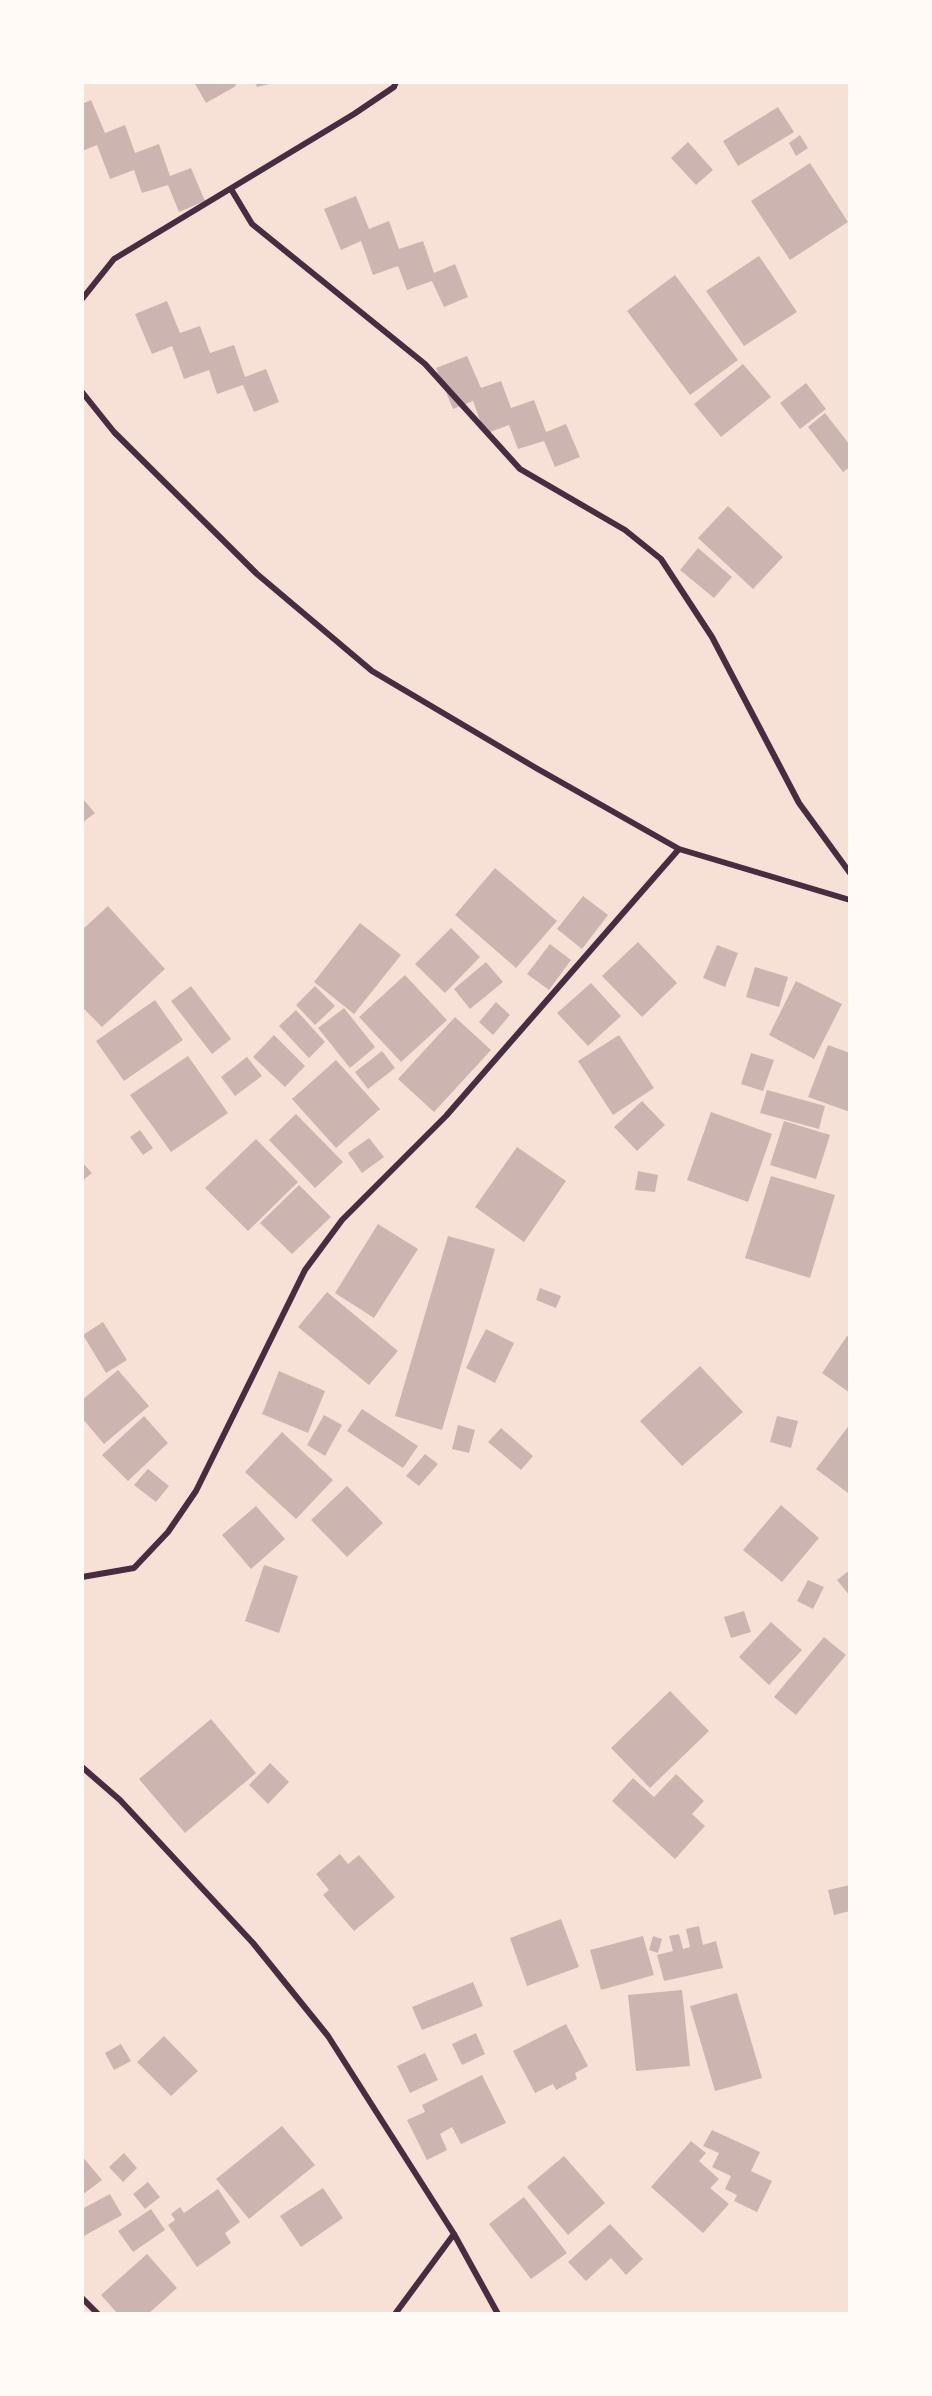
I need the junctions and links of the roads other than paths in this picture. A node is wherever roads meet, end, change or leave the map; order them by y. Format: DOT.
graph roads {
  1 [pos="396,82"];
  2 [pos="231,189"];
  3 [pos="82,299"];
  4 [pos="82,393"];
  5 [pos="680,849"];
  6 [pos="849,873"];
  7 [pos="849,900"];
  8 [pos="82,1577"];
  9 [pos="82,1767"];
  10 [pos="454,2234"];
  11 [pos="82,2298"];
  12 [pos="98,2313"];
  13 [pos="395,2313"];
  14 [pos="498,2313"];
  1 -- 2 [label="street"];
  2 -- 3 [label="street"];
  2 -- 6 [label="street"];
  4 -- 5 [label="street"];
  5 -- 7 [label="street"];
  5 -- 8 [label="street"];
  9 -- 10 [label="street"];
  10 -- 13 [label="street"];
  10 -- 14 [label="street"];
  11 -- 12 [label="street"];
}
